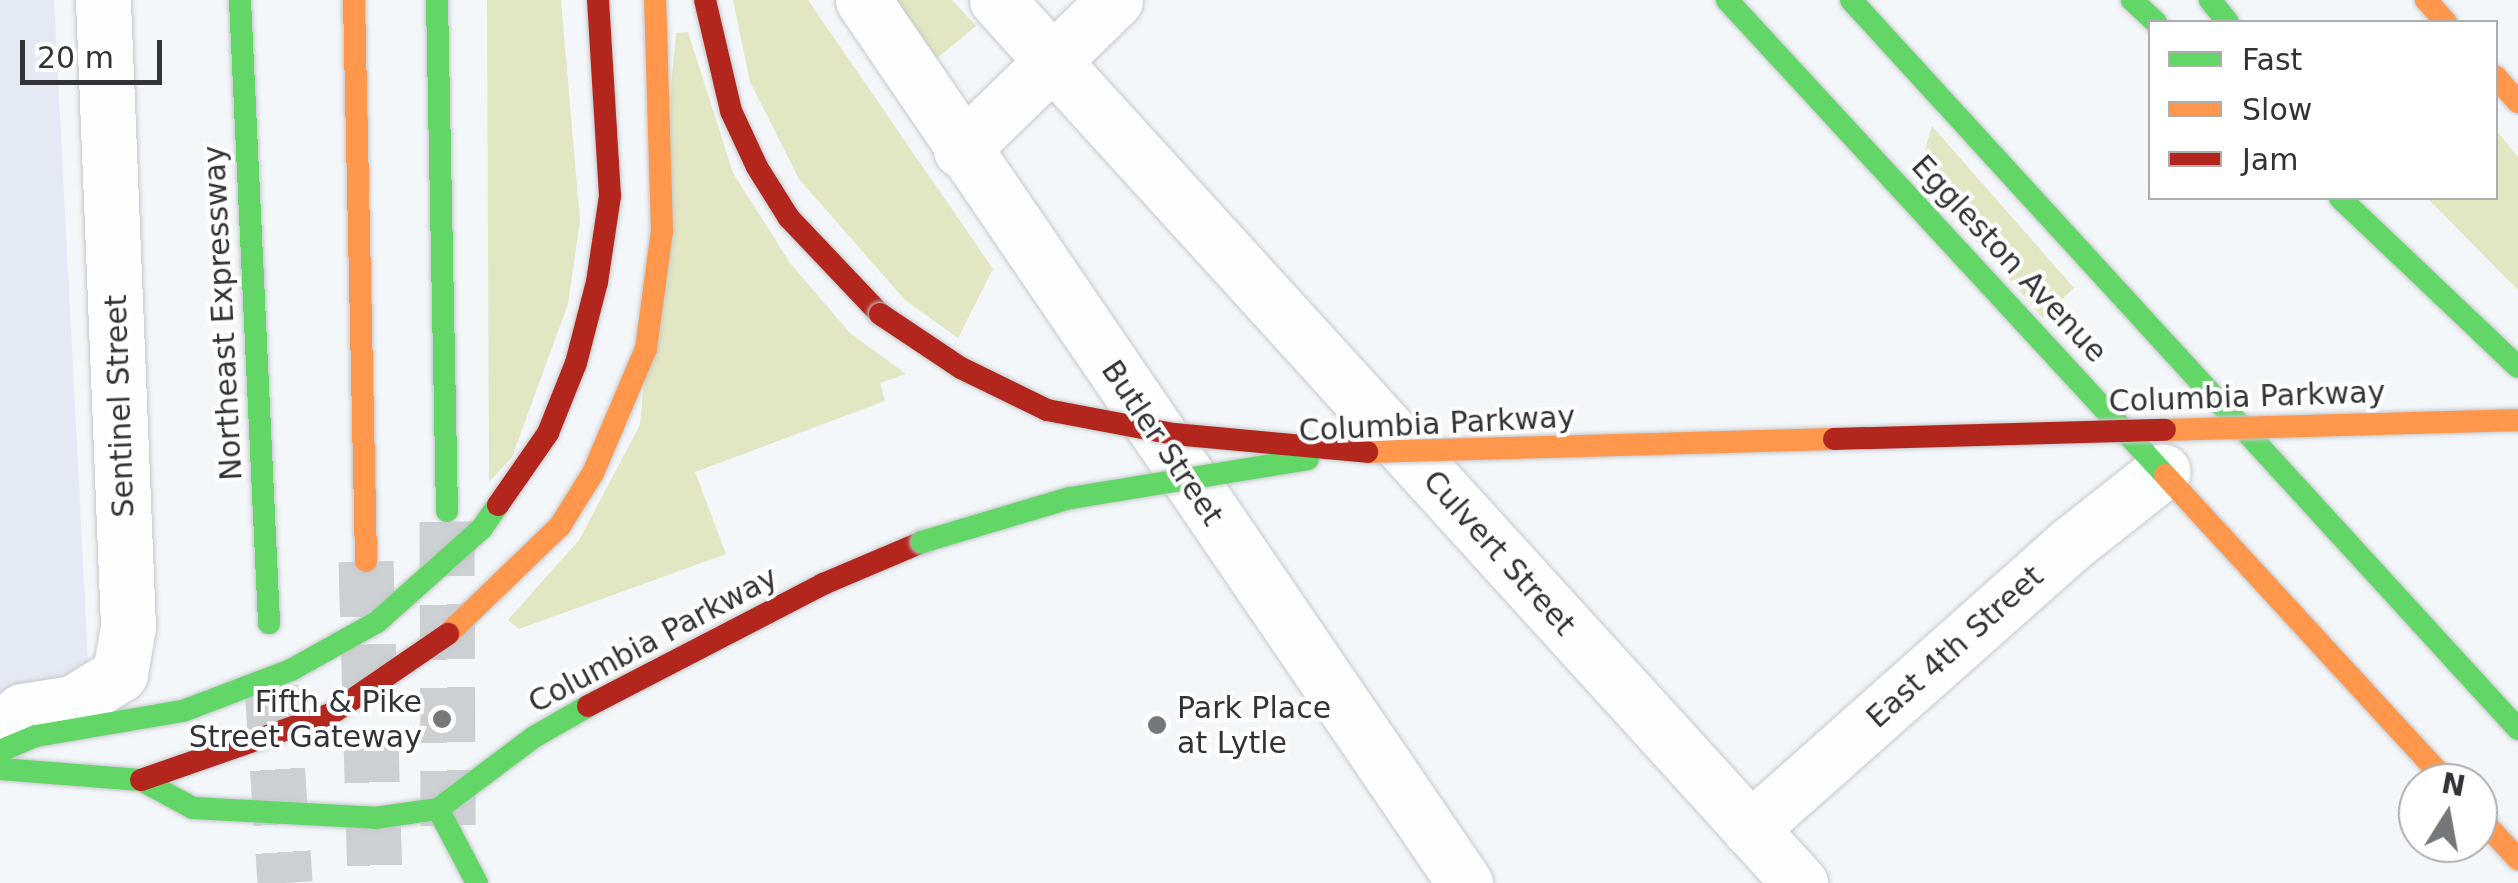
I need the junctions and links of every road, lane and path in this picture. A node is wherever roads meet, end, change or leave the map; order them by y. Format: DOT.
graph roads {
  1 [pos="102,0"];
  2 [pos="240,0"];
  3 [pos="354,0"];
  4 [pos="437,0"];
  5 [pos="598,0"];
  6 [pos="656,0"];
  7 [pos="705,0"];
  8 [pos="863,0"];
  9 [pos="997,0"];
  10 [pos="1115,0"];
  11 [pos="1727,0"];
  12 [pos="1852,0"];
  13 [pos="2132,0"];
  14 [pos="2210,0"];
  15 [pos="2426,0"];
  16 [pos="2154,20"];
  17 [pos="2226,20"];
  18 [pos="2444,20"];
  19 [pos="1051,58"];
  20 [pos="2498,79"];
  21 [pos="2518,102"];
  22 [pos="961,150"];
  23 [pos="2342,200"];
  24 [pos="2458,274"];
  25 [pos="2518,343"];
  26 [pos="2518,367"];
  27 [pos="2518,420"];
  28 [pos="1366,452"];
  29 [pos="2163,471"];
  30 [pos="447,511"];
  31 [pos="366,561"];
  32 [pos="270,623"];
  33 [pos="2518,728"];
  34 [pos="0,732"];
  35 [pos="0,751"];
  36 [pos="2430,763"];
  37 [pos="0,769"];
  38 [pos="141,780"];
  39 [pos="438,809"];
  40 [pos="1750,829"];
  41 [pos="2498,838"];
  42 [pos="2518,860"];
  43 [pos="477,883"];
  44 [pos="1465,883"];
  45 [pos="1800,883"];
  1 -- 34 [label="street, Sentinel Street"];
  2 -- 32 [label="main road, Northeast Expressway"];
  3 -- 31 [label="main road"];
  4 -- 30 [label="main road"];
  5 -- 35 [label="main road"];
  6 -- 38 [label="main road"];
  7 -- 28 [label="main road, bridge"];
  8 -- 22 [label="street, Butler Street"];
  9 -- 19 [label="street, Culvert Street"];
  10 -- 19 [label="street"];
  11 -- 29 [label="main road, Eggleston Avenue"];
  12 -- 33 [label="main road, Eggleston Avenue"];
  13 -- 16 [label="main road"];
  14 -- 17 [label="main road"];
  15 -- 18 [label="main road"];
  19 -- 22 [label="street"];
  19 -- 40 [label="street, Culvert Street"];
  20 -- 21 [label="main road"];
  22 -- 44 [label="street, Butler Street"];
  23 -- 26 [label="main road"];
  24 -- 25 [label="main road"];
  27 -- 28 [label="main road, Columbia Parkway, bridge"];
  28 -- 39 [label="main road, Columbia Parkway, bridge"];
  29 -- 36 [label="main road, Eggleston Avenue"];
  29 -- 40 [label="street, East 4th Street"];
  37 -- 38 [label="main road"];
  38 -- 39 [label="main road"];
  39 -- 43 [label="main road"];
  40 -- 45 [label="street, Culvert Street"];
  41 -- 42 [label="main road"];
}
